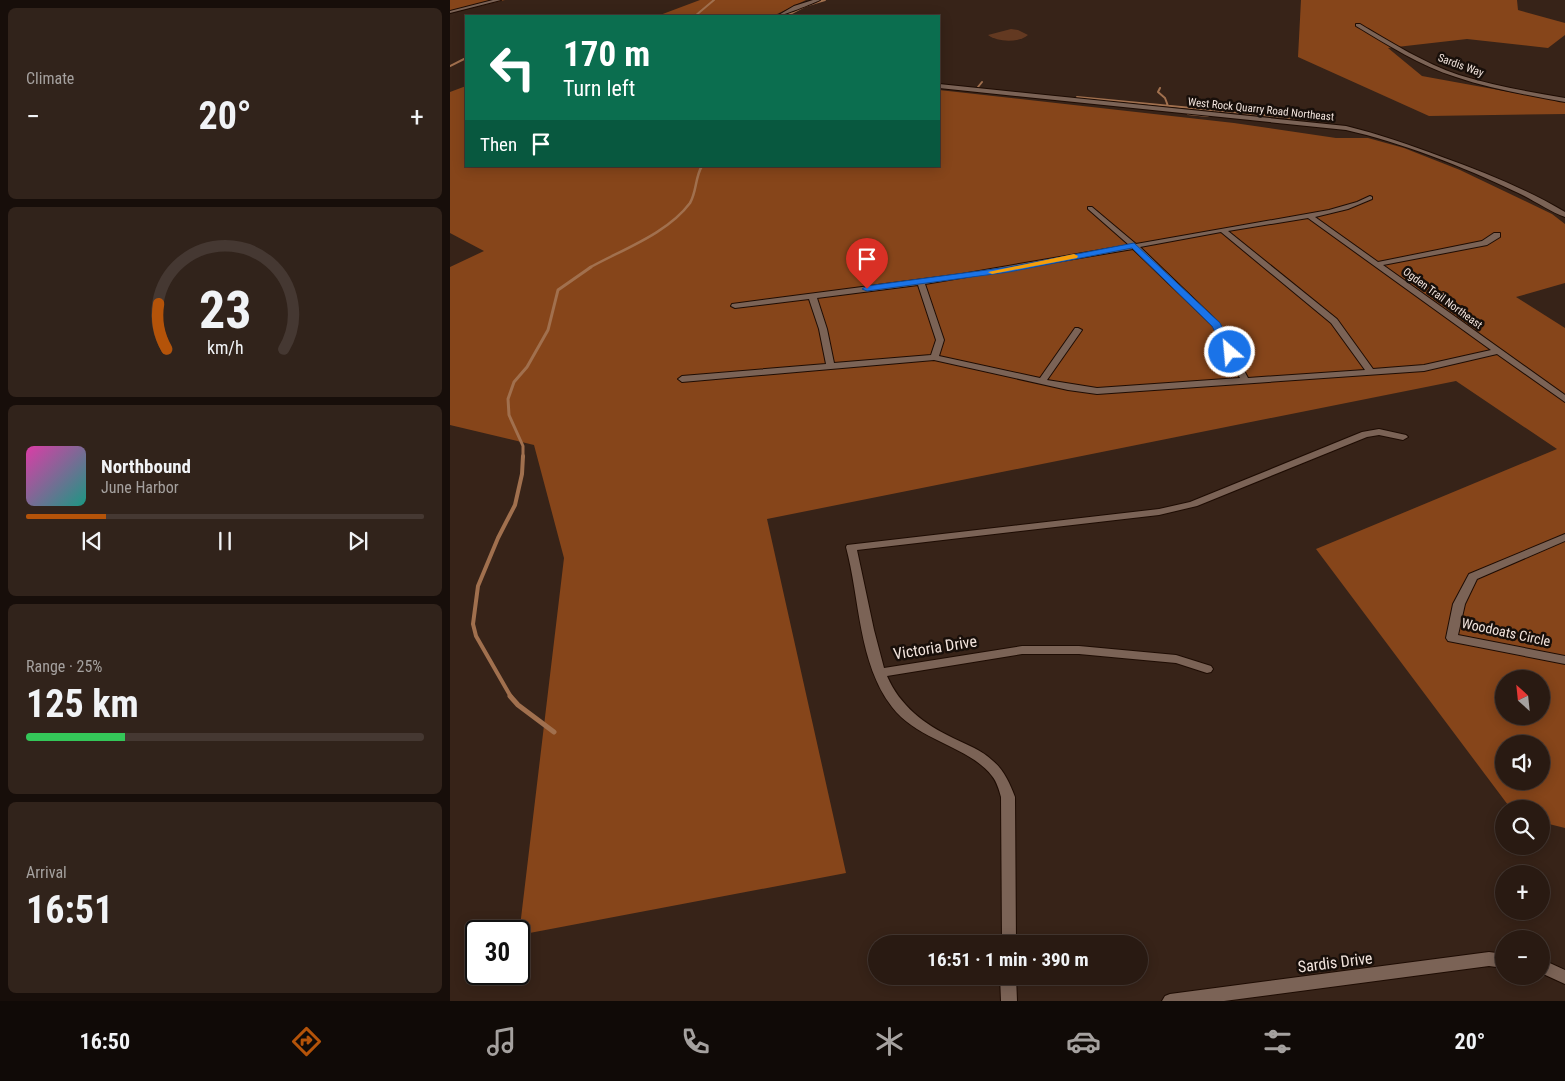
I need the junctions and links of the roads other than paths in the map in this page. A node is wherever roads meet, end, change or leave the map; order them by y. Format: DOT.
graph roads {
  1 [pos="499,0"];
  2 [pos="818,0"];
  3 [pos="450,12"];
  4 [pos="782,15"];
  5 [pos="1358,25"];
  6 [pos="940,86"];
  7 [pos="1565,100"];
  8 [pos="1370,198"];
  9 [pos="1090,208"];
  10 [pos="1565,214"];
  11 [pos="1308,215"];
  12 [pos="1222,230"];
  13 [pos="1497,235"];
  14 [pos="1134,246"];
  15 [pos="1377,264"];
  16 [pos="921,282"];
  17 [pos="812,296"];
  18 [pos="735,306"];
  19 [pos="1078,330"];
  20 [pos="1499,351"];
  21 [pos="934,357"];
  22 [pos="830,365"];
  23 [pos="1370,371"];
  24 [pos="682,379"];
  25 [pos="1244,380"];
  26 [pos="1042,381"];
  27 [pos="1565,399"];
  28 [pos="1403,437"];
  29 [pos="1565,537"];
  30 [pos="1565,660"];
  31 [pos="1207,669"];
  32 [pos="880,674"];
  33 [pos="1009,935"];
  34 [pos="1495,960"];
  35 [pos="1550,970"];
  36 [pos="1565,977"];
  37 [pos="1008,985"];
  38 [pos="1009,1001"];
  39 [pos="1170,1001"];
  1 -- 3 [label="street"];
  2 -- 4 [label="street"];
  5 -- 7 [label="street, Sardis Way"];
  6 -- 10 [label="street, West Rock Quarry Road Northeast"];
  8 -- 11 [label="street"];
  9 -- 14 [label="street"];
  11 -- 12 [label="street"];
  11 -- 15 [label="street, Ogden Trail Northeast"];
  12 -- 14 [label="street"];
  12 -- 23 [label="street"];
  13 -- 15 [label="street"];
  14 -- 16 [label="street"];
  14 -- 25 [label="street"];
  15 -- 20 [label="street, Ogden Trail Northeast"];
  16 -- 17 [label="street"];
  16 -- 21 [label="street"];
  17 -- 18 [label="street"];
  17 -- 22 [label="street"];
  19 -- 26 [label="street"];
  20 -- 23 [label="street"];
  20 -- 27 [label="street, Ogden Trail Northeast"];
  21 -- 22 [label="street"];
  21 -- 26 [label="street"];
  22 -- 24 [label="street"];
  23 -- 25 [label="street"];
  25 -- 26 [label="street"];
  28 -- 32 [label="street"];
  29 -- 30 [label="street, Woodoats Circle"];
  31 -- 32 [label="street, Victoria Drive"];
  32 -- 33 [label="street, Victoria Drive"];
  34 -- 39 [label="street, Sardis Drive"];
  35 -- 36 [label="street"];
  37 -- 38 [label="street"];
}
